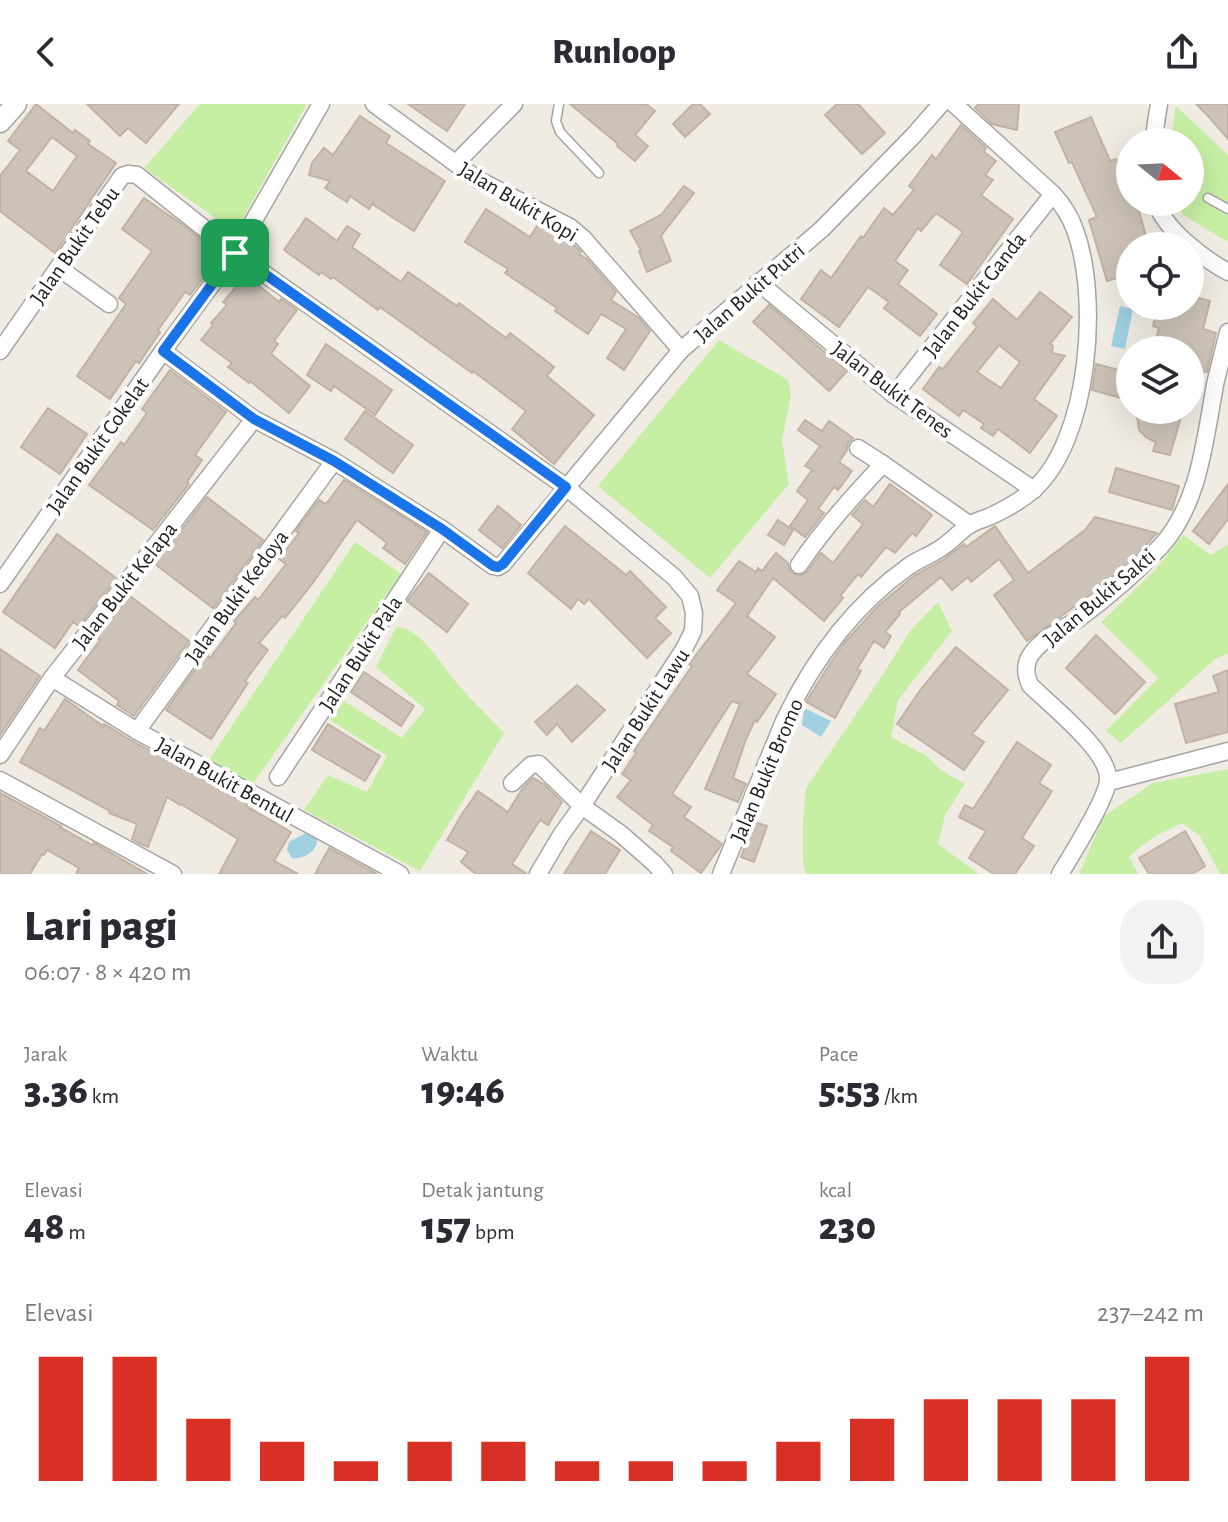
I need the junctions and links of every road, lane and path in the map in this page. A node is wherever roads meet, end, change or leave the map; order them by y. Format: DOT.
graph roads {
  1 [pos="16,104"];
  2 [pos="321,104"];
  3 [pos="374,104"];
  4 [pos="514,104"];
  5 [pos="559,104"];
  6 [pos="941,104"];
  7 [pos="954,104"];
  8 [pos="1159,104"];
  9 [pos="0,122"];
  10 [pos="1155,128"];
  11 [pos="456,163"];
  12 [pos="599,173"];
  13 [pos="1053,194"];
  14 [pos="1208,198"];
  15 [pos="1228,209"];
  16 [pos="1164,216"];
  17 [pos="235,253"];
  18 [pos="59,268"];
  19 [pos="1228,272"];
  20 [pos="758,282"];
  21 [pos="109,304"];
  22 [pos="1228,332"];
  23 [pos="681,350"];
  24 [pos="0,351"];
  25 [pos="163,351"];
  26 [pos="894,395"];
  27 [pos="254,419"];
  28 [pos="858,448"];
  29 [pos="334,461"];
  30 [pos="883,464"];
  31 [pos="566,487"];
  32 [pos="1034,490"];
  33 [pos="970,525"];
  34 [pos="442,529"];
  35 [pos="799,565"];
  36 [pos="0,584"];
  37 [pos="52,678"];
  38 [pos="137,731"];
  39 [pos="1228,751"];
  40 [pos="0,755"];
  41 [pos="278,777"];
  42 [pos="0,780"];
  43 [pos="1109,782"];
  44 [pos="512,783"];
  45 [pos="582,806"];
  46 [pos="173,874"];
  47 [pos="400,874"];
  48 [pos="538,874"];
  49 [pos="664,874"];
  50 [pos="721,874"];
  51 [pos="1060,874"];
  1 -- 9 [label="street"];
  2 -- 17 [label="street, Jalan Bukit Cokelat"];
  3 -- 11 [label="street, Jalan Bukit Kopi"];
  4 -- 11 [label="street"];
  5 -- 12 [label="lane"];
  6 -- 20 [label="street, Jalan Bukit Putri"];
  7 -- 13 [label="street"];
  8 -- 10 [label="street"];
  11 -- 23 [label="street, Jalan Bukit Kopi"];
  13 -- 26 [label="street, Jalan Bukit Ganda"];
  13 -- 32 [label="street"];
  14 -- 15 [label="lane"];
  16 -- 19 [label="street"];
  17 -- 18 [label="street, Jalan Bukit Tebu"];
  17 -- 25 [label="street, Jalan Bukit Cokelat"];
  17 -- 31 [label="street, Jalan Bukit Lawu"];
  18 -- 21 [label="street"];
  18 -- 24 [label="street, Jalan Bukit Tebu"];
  20 -- 23 [label="street, Jalan Bukit Putri"];
  20 -- 26 [label="street, Jalan Bukit Tenes"];
  22 -- 43 [label="street, Jalan Bukit Sakti"];
  23 -- 31 [label="street, Jalan Bukit Putri"];
  25 -- 27 [label="street"];
  25 -- 36 [label="street, Jalan Bukit Cokelat"];
  26 -- 32 [label="street, Jalan Bukit Tenes"];
  27 -- 29 [label="street"];
  27 -- 37 [label="street, Jalan Bukit Kelapa"];
  28 -- 30 [label="street"];
  29 -- 34 [label="street"];
  29 -- 38 [label="street, Jalan Bukit Kedoya"];
  30 -- 33 [label="street"];
  30 -- 35 [label="street"];
  31 -- 34 [label="street, Jalan Bukit Putri"];
  31 -- 45 [label="street, Jalan Bukit Lawu"];
  32 -- 33 [label="street, Jalan Bukit Bromo"];
  33 -- 50 [label="street, Jalan Bukit Bromo"];
  34 -- 41 [label="street, Jalan Bukit Pala"];
  37 -- 38 [label="street, Jalan Bukit Bentul"];
  37 -- 40 [label="street, Jalan Bukit Kelapa"];
  38 -- 47 [label="street, Jalan Bukit Bentul"];
  39 -- 43 [label="street"];
  42 -- 46 [label="street"];
  43 -- 51 [label="street"];
  44 -- 45 [label="street"];
  45 -- 48 [label="street, Jalan Bukit Lawu"];
  45 -- 49 [label="street"];
}
